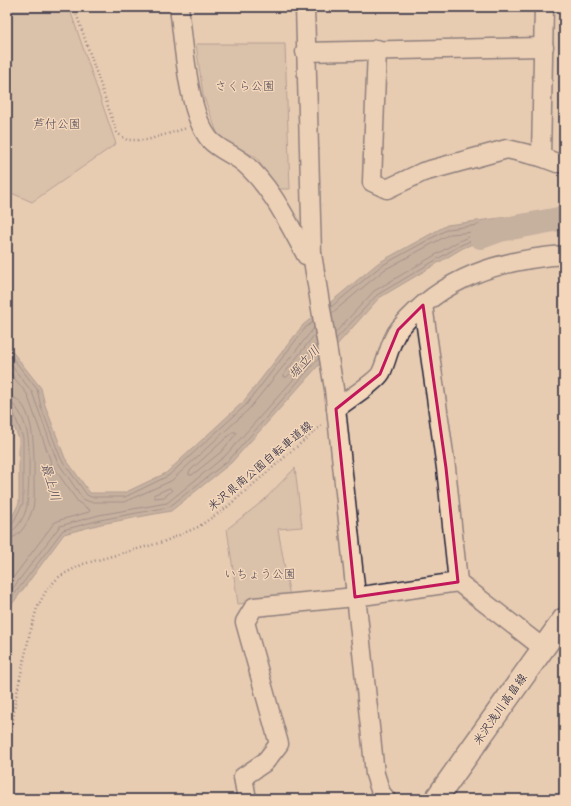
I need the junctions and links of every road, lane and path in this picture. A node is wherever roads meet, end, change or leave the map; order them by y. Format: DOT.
graph roads {
  1 [pos="74,7"];
  2 [pos="179,7"];
  3 [pos="305,7"];
  4 [pos="544,7"];
  5 [pos="544,47"];
  6 [pos="376,49"];
  7 [pos="305,52"];
  8 [pos="194,126"];
  9 [pos="541,157"];
  10 [pos="564,163"];
  11 [pos="312,254"];
  12 [pos="564,255"];
  13 [pos="423,304"];
  14 [pos="331,415"];
  15 [pos="458,582"];
  16 [pos="355,598"];
  17 [pos="564,619"];
  18 [pos="543,648"];
  19 [pos="7,763"];
  20 [pos="247,799"];
  21 [pos="386,799"];
  22 [pos="436,799"];
  1 -- 8 [label="path"];
  2 -- 11 [label="street"];
  3 -- 7 [label="street"];
  4 -- 5 [label="street"];
  5 -- 6 [label="street"];
  5 -- 9 [label="street"];
  6 -- 7 [label="street"];
  6 -- 9 [label="street"];
  7 -- 11 [label="street"];
  9 -- 10 [label="street"];
  11 -- 14 [label="street"];
  12 -- 13 [label="street"];
  13 -- 14 [label="street"];
  13 -- 15 [label="street"];
  14 -- 16 [label="street"];
  14 -- 19 [label="path, 米沢県南公園自転車道線"];
  15 -- 16 [label="street"];
  15 -- 18 [label="street"];
  16 -- 20 [label="street"];
  16 -- 21 [label="street"];
  17 -- 18 [label="main road, 米沢浅川高畠線"];
  18 -- 22 [label="main road, 米沢浅川高畠線"];
}
